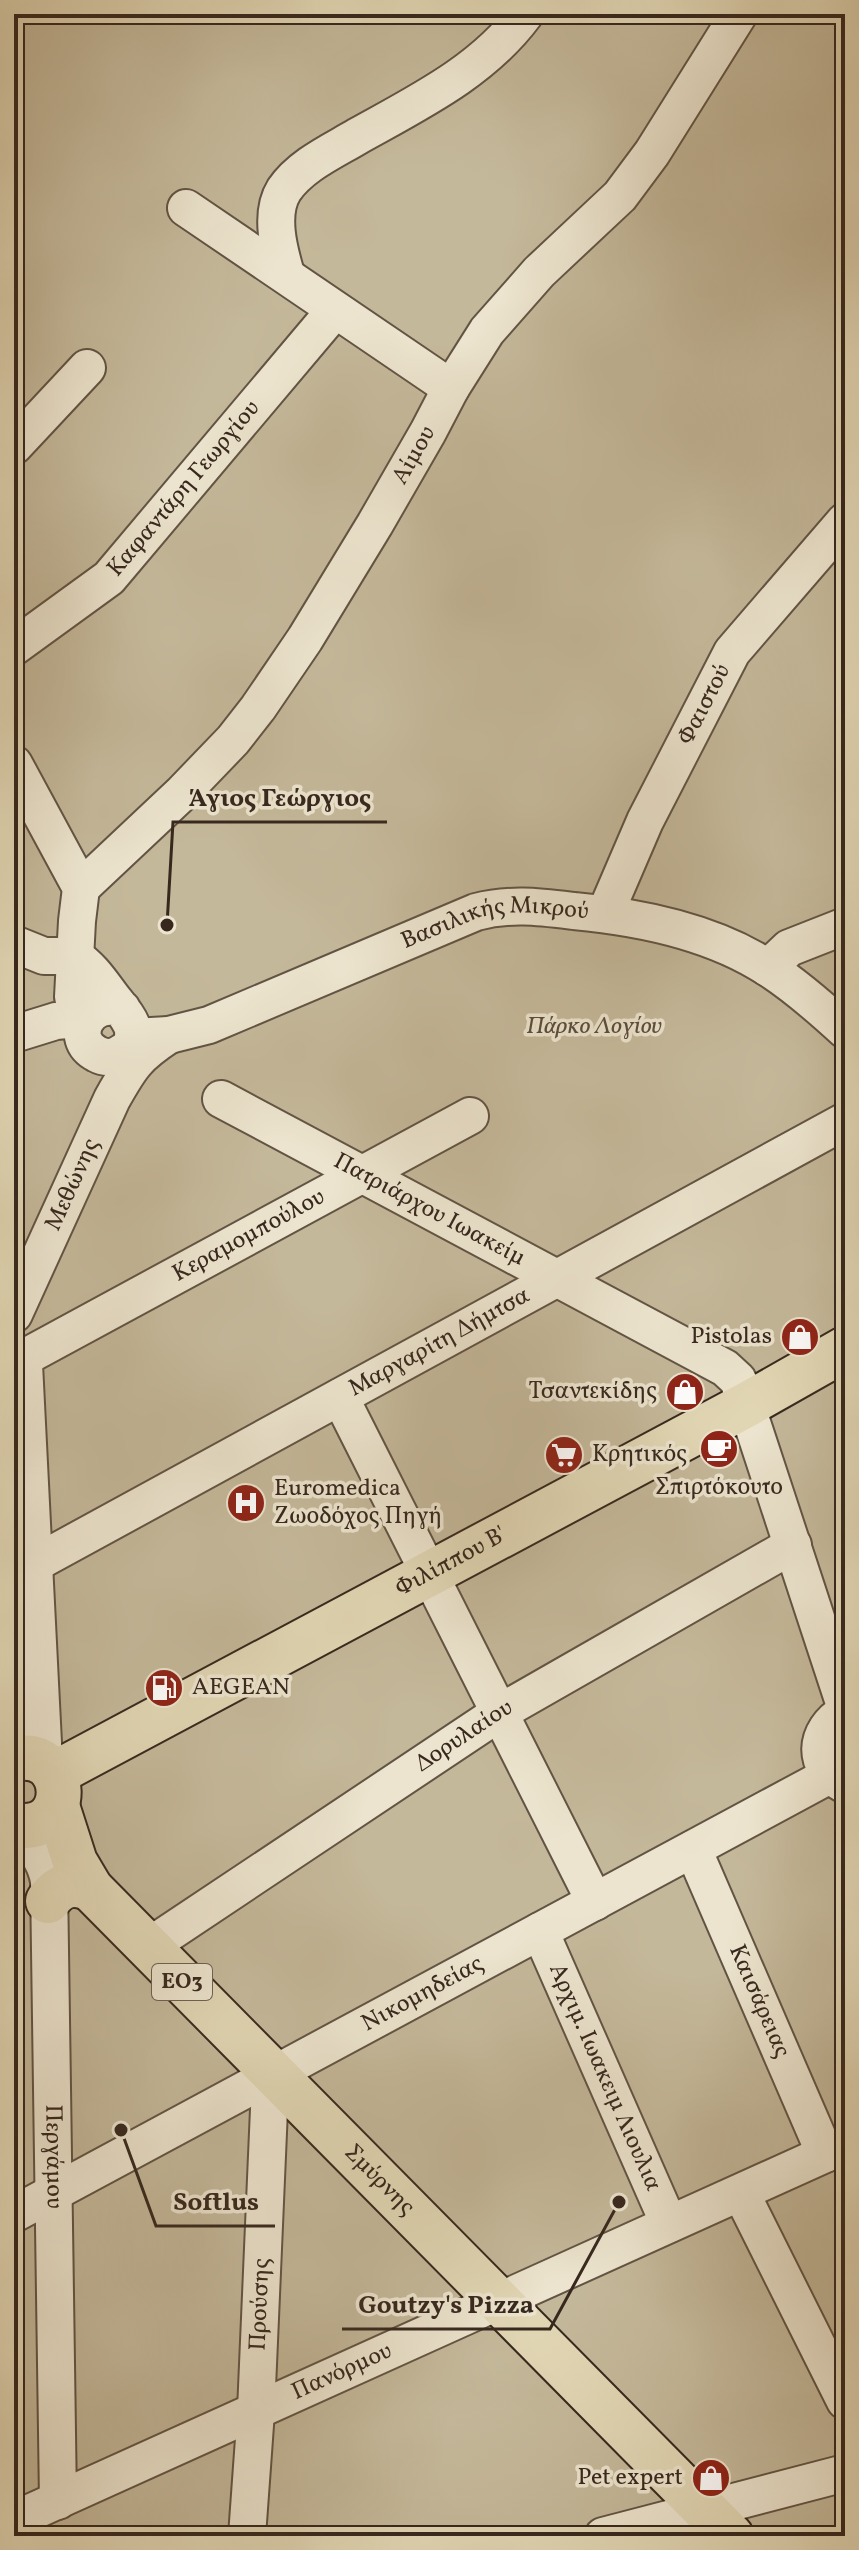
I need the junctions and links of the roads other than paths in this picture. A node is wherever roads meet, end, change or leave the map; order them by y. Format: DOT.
graph roads {
  1 [pos="525,14"];
  2 [pos="739,14"];
  3 [pos="186,208"];
  4 [pos="286,274"];
  5 [pos="335,310"];
  6 [pos="87,368"];
  7 [pos="451,388"];
  8 [pos="14,446"];
  9 [pos="845,521"];
  10 [pos="14,647"];
  11 [pos="14,764"];
  12 [pos="81,888"];
  13 [pos="605,914"];
  14 [pos="845,926"];
  15 [pos="14,944"];
  16 [pos="74,956"];
  17 [pos="768,968"];
  18 [pos="128,1023"];
  19 [pos="81,1027"];
  20 [pos="845,1030"];
  21 [pos="14,1034"];
  22 [pos="169,1035"];
  23 [pos="112,1099"];
  24 [pos="221,1099"];
  25 [pos="470,1116"];
  26 [pos="845,1121"];
  27 [pos="362,1174"];
  28 [pos="556,1279"];
  29 [pos="14,1314"];
  30 [pos="845,1349"];
  31 [pos="340,1397"];
  32 [pos="748,1404"];
  33 [pos="793,1545"];
  34 [pos="34,1564"];
  35 [pos="429,1573"];
  36 [pos="845,1709"];
  37 [pos="499,1713"];
  38 [pos="42,1776"];
  39 [pos="838,1780"];
  40 [pos="14,1826"];
  41 [pos="693,1849"];
  42 [pos="91,1889"];
  43 [pos="48,1901"];
  44 [pos="595,1902"];
  45 [pos="540,1931"];
  46 [pos="148,1947"];
  47 [pos="274,2074"];
  48 [pos="223,2102"];
  49 [pos="268,2132"];
  50 [pos="835,2150"];
  51 [pos="53,2193"];
  52 [pos="741,2193"];
  53 [pos="14,2214"];
  54 [pos="669,2224"];
  55 [pos="498,2301"];
  56 [pos="845,2401"];
  57 [pos="256,2411"];
  58 [pos="845,2473"];
  59 [pos="58,2501"];
  60 [pos="14,2520"];
  61 [pos="718,2522"];
  62 [pos="247,2536"];
  63 [pos="603,2536"];
  1 -- 4 [label="street"];
  2 -- 7 [label="street, Αίμου"];
  3 -- 4 [label="street"];
  4 -- 5 [label="street"];
  5 -- 7 [label="street"];
  5 -- 10 [label="street, Καφαντάρη Γεωργίου"];
  6 -- 8 [label="street"];
  7 -- 12 [label="street, Αίμου"];
  9 -- 13 [label="street, Φαιστού"];
  11 -- 12 [label="street"];
  12 -- 16 [label="street"];
  13 -- 17 [label="street, Βασιλικής Μικρού"];
  13 -- 22 [label="street, Βασιλικής Μικρού"];
  14 -- 17 [label="street"];
  15 -- 16 [label="street"];
  16 -- 18 [label="street"];
  16 -- 19 [label="street"];
  17 -- 20 [label="street, Βασιλικής Μικρού"];
  18 -- 19 [label="street"];
  18 -- 22 [label="street, Βασιλικής Μικρού"];
  19 -- 21 [label="street"];
  19 -- 23 [label="street"];
  22 -- 23 [label="street, Μεθώνης"];
  23 -- 29 [label="street, Μεθώνης"];
  24 -- 27 [label="street, Πατριάρχου Ιωακείμ"];
  25 -- 27 [label="street, Κεραμομπούλου"];
  26 -- 28 [label="street, Μαργαρίτη Δήμτσα"];
  27 -- 28 [label="street, Πατριάρχου Ιωακείμ"];
  27 -- 34 [label="street, Κεραμομπούλου"];
  28 -- 31 [label="street, Μαργαρίτη Δήμτσα"];
  28 -- 32 [label="street, Πατριάρχου Ιωακείμ"];
  30 -- 32 [label="main road, Φιλίππου Β'"];
  31 -- 34 [label="street, Μαργαρίτη Δήμτσα"];
  31 -- 35 [label="street"];
  32 -- 33 [label="street, Πατριάρχου Ιωακείμ"];
  32 -- 35 [label="main road, Φιλίππου Β'"];
  33 -- 36 [label="street, Πατριάρχου Ιωακείμ"];
  33 -- 37 [label="street, Δορυλαίου"];
  34 -- 38 [label="street"];
  35 -- 37 [label="street"];
  35 -- 38 [label="main road, Φιλίππου Β'"];
  36 -- 39 [label="street"];
  37 -- 44 [label="street"];
  37 -- 46 [label="street, Δορυλαίου"];
  38 -- 40 [label="main road, Φιλίππου Β'"];
  38 -- 42 [label="main road, Σμύρνης / ΕΟ3"];
  39 -- 41 [label="street, Νικομηδείας"];
  40 -- 43 [label="street, Περγάμου"];
  41 -- 44 [label="street, Νικομηδείας"];
  41 -- 50 [label="street, Καισάρειας"];
  42 -- 43 [label="main road"];
  42 -- 46 [label="main road, Σμύρνης / ΕΟ3"];
  43 -- 51 [label="street, Περγάμου"];
  44 -- 45 [label="street, Νικομηδείας"];
  45 -- 47 [label="street, Νικομηδείας"];
  45 -- 54 [label="street, Αρχιμ. Ιωακειμ Λιουλια"];
  46 -- 47 [label="main road, Σμύρνης / ΕΟ3"];
  47 -- 48 [label="street, Νικομηδείας"];
  47 -- 49 [label="street, Προύσης"];
  47 -- 55 [label="main road, Σμύρνης / ΕΟ3"];
  48 -- 49 [label="street"];
  48 -- 51 [label="street, Νικομηδείας"];
  49 -- 57 [label="street, Προύσης"];
  50 -- 52 [label="street, Πανόρμου"];
  51 -- 53 [label="street, Νικομηδείας"];
  51 -- 59 [label="street, Περγάμου"];
  52 -- 54 [label="street, Πανόρμου"];
  52 -- 56 [label="street"];
  54 -- 55 [label="street, Πανόρμου"];
  55 -- 57 [label="street, Πανόρμου"];
  55 -- 61 [label="main road, Σμύρνης / ΕΟ3"];
  57 -- 59 [label="street, Πανόρμου"];
  57 -- 62 [label="street, Προύσης"];
  58 -- 61 [label="street"];
  59 -- 60 [label="street, Πανόρμου"];
  61 -- 63 [label="street"];
}
